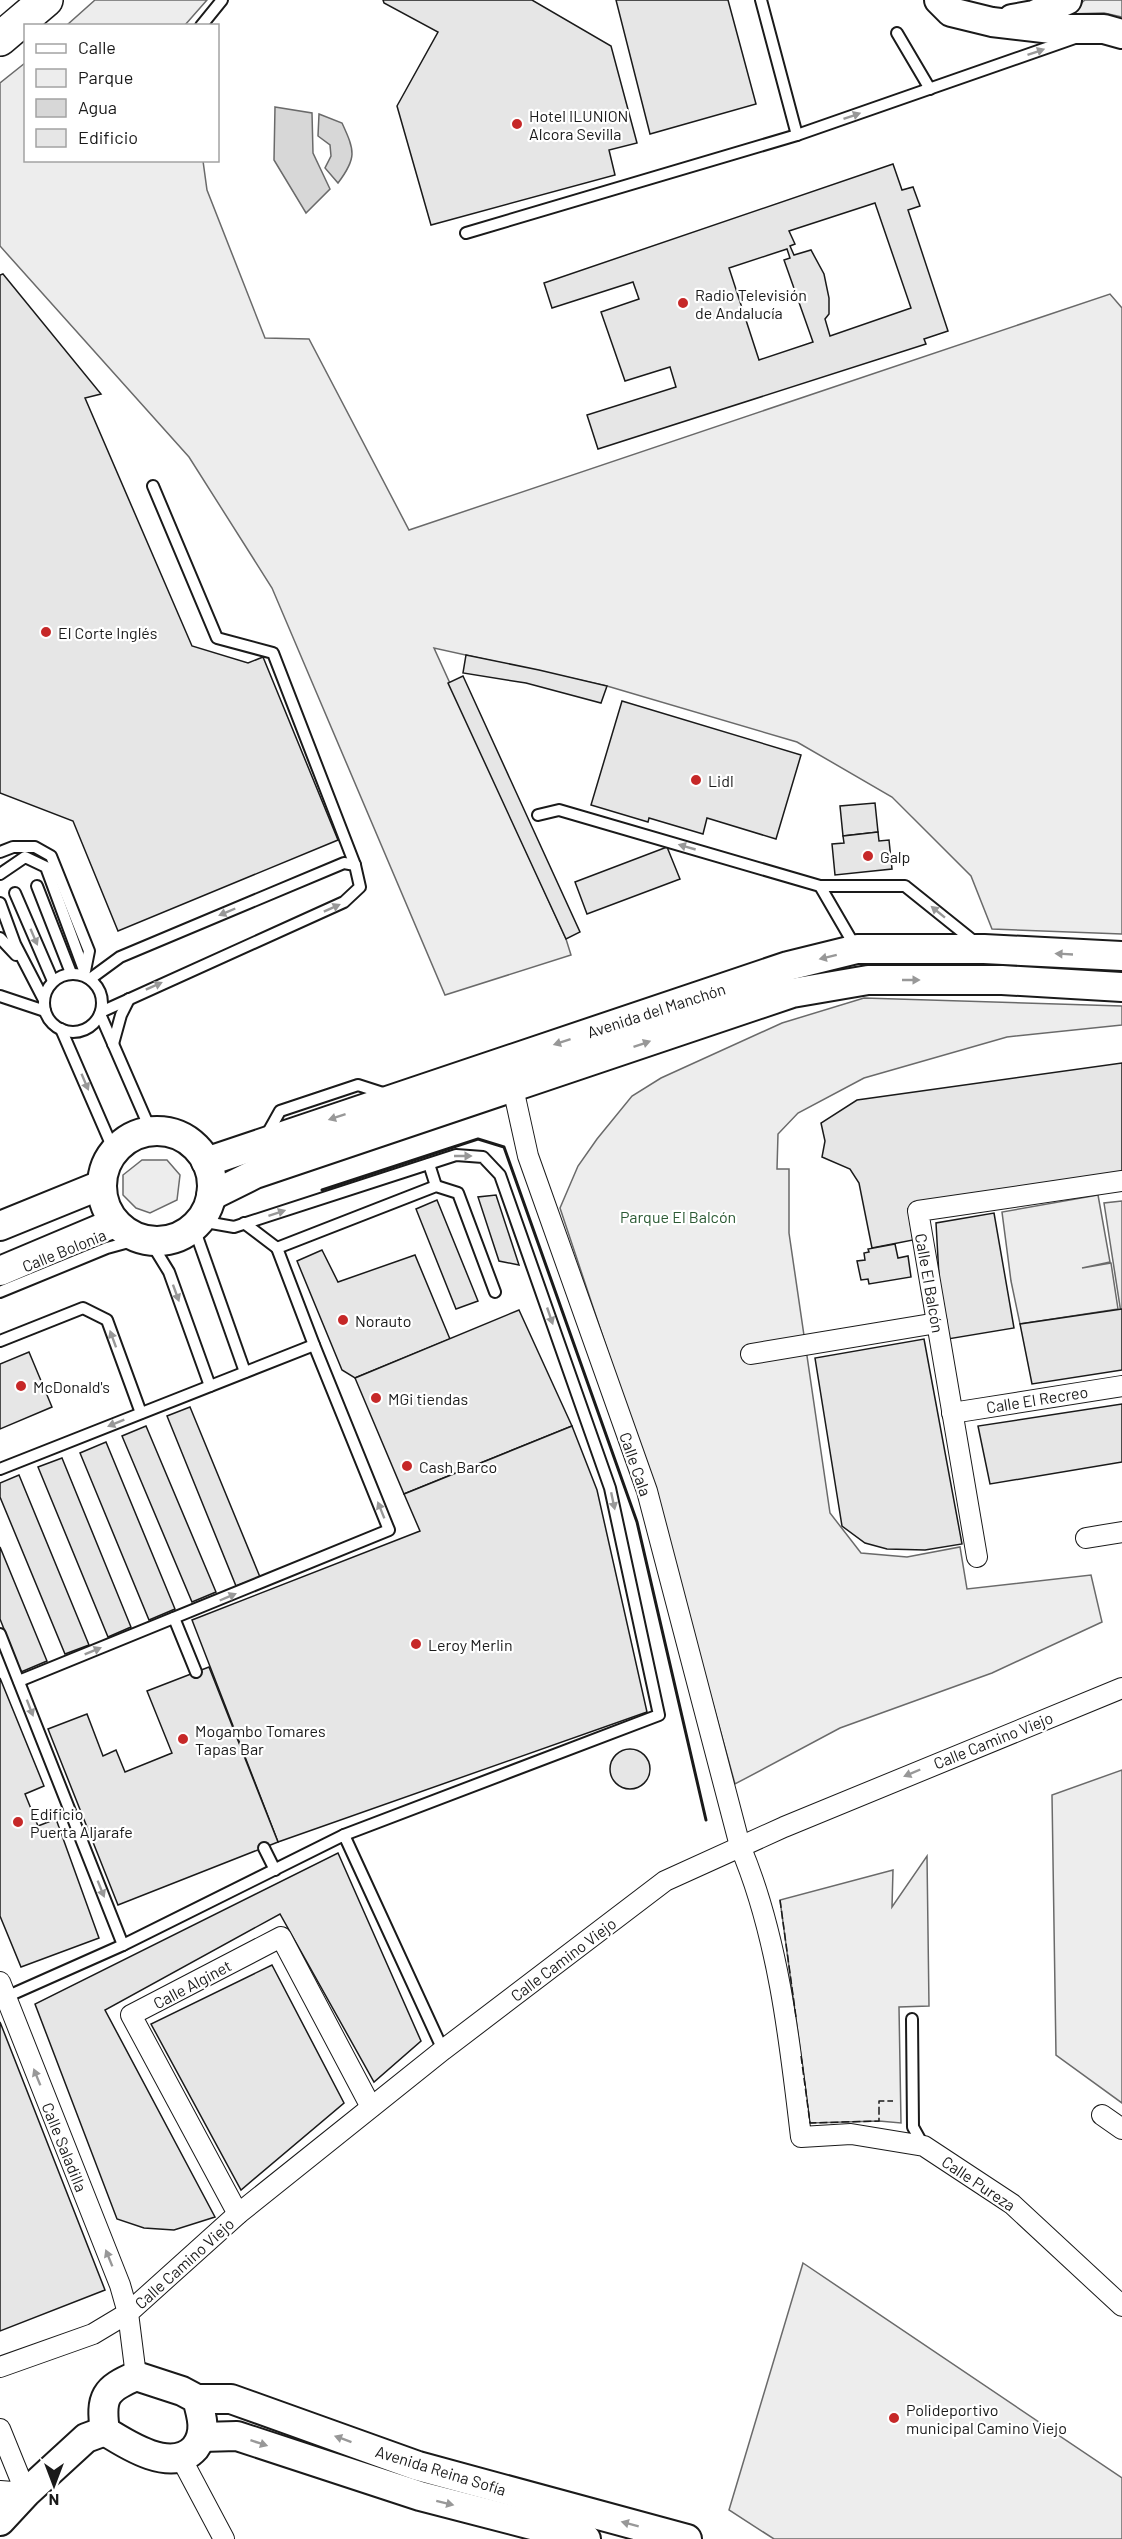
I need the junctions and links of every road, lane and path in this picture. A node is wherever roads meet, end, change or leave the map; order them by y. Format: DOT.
graph roads {
  1 [pos="46,0"];
  2 [pos="222,0"];
  3 [pos="761,0"];
  4 [pos="939,0"];
  5 [pos="1066,0"];
  6 [pos="992,22"];
  7 [pos="203,24"];
  8 [pos="1113,31"];
  9 [pos="897,33"];
  10 [pos="0,39"];
  11 [pos="930,89"];
  12 [pos="797,135"];
  13 [pos="466,233"];
  14 [pos="153,486"];
  15 [pos="538,815"];
  16 [pos="0,852"];
  17 [pos="355,865"];
  18 [pos="0,873"];
  19 [pos="37,886"];
  20 [pos="820,886"];
  21 [pos="15,893"];
  22 [pos="0,903"];
  23 [pos="0,938"];
  24 [pos="984,949"];
  25 [pos="857,950"];
  26 [pos="1122,956"];
  27 [pos="28,967"];
  28 [pos="71,974"];
  29 [pos="87,975"];
  30 [pos="53,981"];
  31 [pos="1122,987"];
  32 [pos="0,996"];
  33 [pos="129,999"];
  34 [pos="45,1005"];
  35 [pos="101,1013"];
  36 [pos="61,1029"];
  37 [pos="113,1044"];
  38 [pos="513,1088"];
  39 [pos="151,1131"];
  40 [pos="114,1150"];
  41 [pos="206,1162"];
  42 [pos="429,1164"];
  43 [pos="1122,1181"];
  44 [pos="101,1185"];
  45 [pos="436,1186"];
  46 [pos="202,1215"];
  47 [pos="6,1218"];
  48 [pos="114,1222"];
  49 [pos="244,1223"];
  50 [pos="145,1240"];
  51 [pos="277,1248"];
  52 [pos="0,1271"];
  53 [pos="0,1292"];
  54 [pos="495,1292"];
  55 [pos="937,1323"];
  56 [pos="0,1341"];
  57 [pos="314,1345"];
  58 [pos="751,1354"];
  59 [pos="245,1372"];
  60 [pos="210,1386"];
  61 [pos="1122,1386"];
  62 [pos="141,1413"];
  63 [pos="952,1413"];
  64 [pos="0,1469"];
  65 [pos="1122,1532"];
  66 [pos="1086,1538"];
  67 [pos="977,1557"];
  68 [pos="174,1618"];
  69 [pos="0,1634"];
  70 [pos="196,1672"];
  71 [pos="19,1681"];
  72 [pos="1122,1688"];
  73 [pos="344,1835"];
  74 [pos="740,1846"];
  75 [pos="264,1848"];
  76 [pos="275,1870"];
  77 [pos="123,1945"];
  78 [pos="3,1990"];
  79 [pos="912,2019"];
  80 [pos="443,2050"];
  81 [pos="371,2108"];
  82 [pos="1102,2115"];
  83 [pos="1122,2129"];
  84 [pos="801,2137"];
  85 [pos="924,2146"];
  86 [pos="238,2214"];
  87 [pos="1122,2306"];
  88 [pos="128,2313"];
  89 [pos="0,2367"];
  90 [pos="136,2376"];
  91 [pos="197,2399"];
  92 [pos="0,2429"];
  93 [pos="105,2431"];
  94 [pos="202,2437"];
  95 [pos="181,2458"];
  96 [pos="13,2492"];
  97 [pos="0,2521"];
  98 [pos="224,2539"];
  99 [pos="586,2539"];
  100 [pos="687,2539"];
  1 -- 10 [label="highway"];
  2 -- 7 [label="lane"];
  3 -- 12 [label="lane"];
  4 -- 6 [label="main road"];
  5 -- 6 [label="main road"];
  6 -- 8 [label="main road"];
  11 -- 8 [label="lane, one-way"];
  9 -- 11 [label="lane"];
  12 -- 11 [label="lane, one-way"];
  12 -- 13 [label="lane"];
  14 -- 17 [label="lane"];
  20 -- 15 [label="lane, one-way"];
  16 -- 29 [label="lane"];
  17 -- 29 [label="lane, one-way"];
  33 -- 17 [label="lane, one-way"];
  18 -- 29 [label="lane"];
  19 -- 28 [label="lane"];
  24 -- 20 [label="lane, one-way"];
  20 -- 25 [label="lane"];
  21 -- 30 [label="lane, one-way"];
  22 -- 27 [label="lane"];
  23 -- 27 [label="lane"];
  24 -- 25 [label="main road, Avenida del Manchón"];
  26 -- 24 [label="main road, Avenida del Manchón, one-way"];
  25 -- 41 [label="main road, Avenida del Manchón, one-way"];
  27 -- 34 [label="lane"];
  28 -- 29 [label="lane"];
  28 -- 30 [label="lane"];
  29 -- 35 [label="lane"];
  30 -- 34 [label="lane"];
  38 -- 31 [label="main road, Avenida del Manchón, one-way"];
  32 -- 34 [label="lane"];
  33 -- 35 [label="lane"];
  33 -- 37 [label="lane"];
  34 -- 36 [label="lane"];
  35 -- 36 [label="lane"];
  35 -- 37 [label="lane"];
  36 -- 40 [label="lane, one-way"];
  37 -- 39 [label="lane"];
  38 -- 46 [label="main road, Avenida del Manchón"];
  38 -- 74 [label="street, Calle Cala"];
  39 -- 40 [label="main road"];
  39 -- 41 [label="main road"];
  40 -- 44 [label="main road"];
  41 -- 46 [label="main road"];
  42 -- 45 [label="lane"];
  49 -- 42 [label="lane, one-way"];
  42 -- 73 [label="lane, one-way"];
  43 -- 55 [label="street, Calle El Balcón"];
  44 -- 47 [label="main road"];
  44 -- 48 [label="main road"];
  45 -- 51 [label="lane"];
  45 -- 54 [label="lane"];
  46 -- 49 [label="lane"];
  46 -- 50 [label="main road"];
  46 -- 59 [label="lane"];
  48 -- 50 [label="main road"];
  48 -- 52 [label="main road"];
  49 -- 51 [label="lane"];
  50 -- 53 [label="lane, Calle Bolonia"];
  50 -- 60 [label="lane, one-way"];
  51 -- 57 [label="lane"];
  55 -- 58 [label="street"];
  55 -- 63 [label="street, Calle El Balcón"];
  62 -- 56 [label="lane, one-way"];
  57 -- 59 [label="lane"];
  68 -- 57 [label="lane, one-way"];
  59 -- 60 [label="lane"];
  60 -- 62 [label="lane"];
  61 -- 63 [label="street, Calle El Recreo"];
  62 -- 64 [label="lane, one-way"];
  63 -- 67 [label="street, Calle El Balcón"];
  65 -- 66 [label="street"];
  68 -- 70 [label="lane"];
  71 -- 68 [label="lane, one-way"];
  69 -- 71 [label="lane"];
  71 -- 77 [label="lane, one-way"];
  72 -- 74 [label="street, Calle Camino Viejo, one-way"];
  73 -- 76 [label="lane"];
  73 -- 80 [label="lane"];
  74 -- 80 [label="street, Calle Camino Viejo"];
  74 -- 84 [label="street, Calle Cala"];
  75 -- 76 [label="lane"];
  76 -- 77 [label="lane"];
  77 -- 78 [label="lane"];
  88 -- 78 [label="street, Calle Saladilla, one-way"];
  79 -- 85 [label="lane"];
  80 -- 81 [label="street, Calle Camino Viejo"];
  81 -- 86 [label="street, Calle Camino Viejo"];
  81 -- 86 [label="street, Calle Alginet"];
  82 -- 83 [label="street"];
  84 -- 85 [label="street, Calle Pureza"];
  85 -- 87 [label="street, Calle Pureza"];
  86 -- 88 [label="street, Calle Camino Viejo"];
  88 -- 89 [label="street"];
  88 -- 90 [label="street, Calle Camino Viejo"];
  90 -- 91 [label="main road"];
  90 -- 93 [label="main road"];
  91 -- 94 [label="main road"];
  100 -- 91 [label="main road, Avenida Reina Sofía, one-way"];
  92 -- 96 [label="street"];
  93 -- 95 [label="main road"];
  93 -- 96 [label="main road"];
  94 -- 95 [label="main road"];
  94 -- 99 [label="main road, Avenida Reina Sofía, one-way"];
  95 -- 98 [label="street"];
  96 -- 97 [label="main road"];
}
